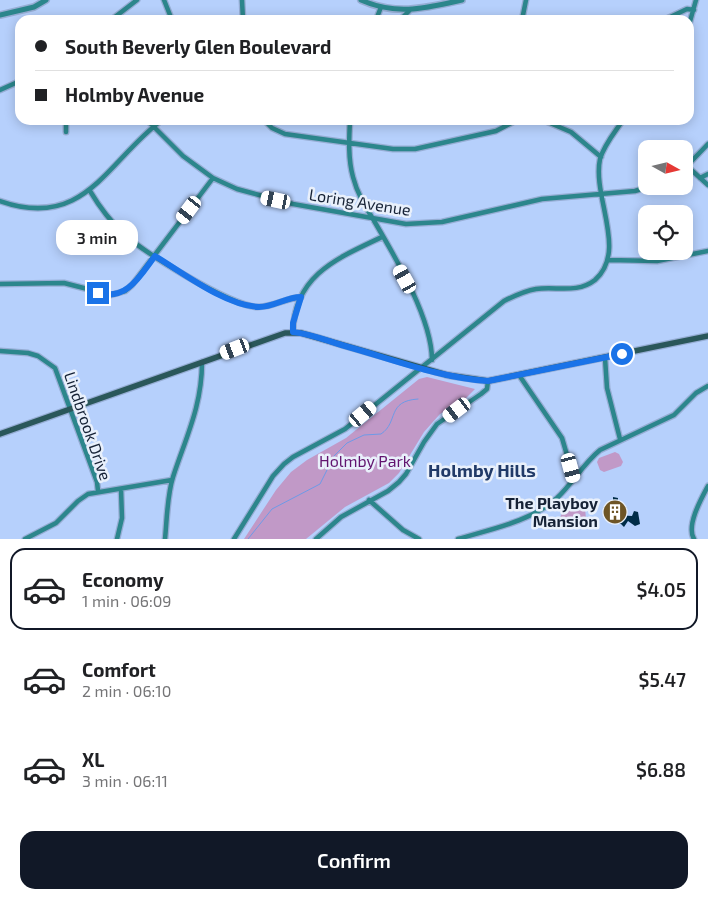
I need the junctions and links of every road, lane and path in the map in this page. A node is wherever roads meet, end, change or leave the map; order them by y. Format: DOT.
graph roads {
  1 [pos="46,0"];
  2 [pos="137,0"];
  3 [pos="164,0"];
  4 [pos="242,0"];
  5 [pos="361,0"];
  6 [pos="462,0"];
  7 [pos="526,0"];
  8 [pos="696,0"];
  9 [pos="381,7"];
  10 [pos="694,10"];
  11 [pos="409,11"];
  12 [pos="0,15"];
  13 [pos="120,15"];
  14 [pos="170,15"];
  15 [pos="243,15"];
  16 [pos="378,15"];
  17 [pos="405,15"];
  18 [pos="523,15"];
  19 [pos="674,15"];
  20 [pos="692,15"];
  21 [pos="15,83"];
  22 [pos="0,90"];
  23 [pos="66,125"];
  24 [pos="156,125"];
  25 [pos="269,125"];
  26 [pos="350,125"];
  27 [pos="507,125"];
  28 [pos="555,125"];
  29 [pos="620,125"];
  30 [pos="153,127"];
  31 [pos="66,132"];
  32 [pos="349,143"];
  33 [pos="708,144"];
  34 [pos="601,157"];
  35 [pos="693,160"];
  36 [pos="693,173"];
  37 [pos="708,174"];
  38 [pos="212,178"];
  39 [pos="700,178"];
  40 [pos="708,185"];
  41 [pos="638,190"];
  42 [pos="90,191"];
  43 [pos="600,193"];
  44 [pos="0,201"];
  45 [pos="373,219"];
  46 [pos="382,237"];
  47 [pos="708,251"];
  48 [pos="155,256"];
  49 [pos="608,260"];
  50 [pos="0,284"];
  51 [pos="301,297"];
  52 [pos="293,332"];
  53 [pos="708,336"];
  54 [pos="0,352"];
  55 [pos="604,358"];
  56 [pos="432,360"];
  57 [pos="202,362"];
  58 [pos="422,368"];
  59 [pos="519,375"];
  60 [pos="488,381"];
  61 [pos="708,386"];
  62 [pos="71,409"];
  63 [pos="0,434"];
  64 [pos="620,439"];
  65 [pos="574,478"];
  66 [pos="172,480"];
  67 [pos="708,486"];
  68 [pos="121,489"];
  69 [pos="98,491"];
  70 [pos="370,500"];
  71 [pos="25,539"];
  72 [pos="117,539"];
  73 [pos="165,539"];
  74 [pos="234,539"];
  75 [pos="316,539"];
  76 [pos="419,539"];
  77 [pos="458,539"];
  78 [pos="694,539"];
  1 -- 12 [label="street"];
  2 -- 13 [label="street"];
  3 -- 14 [label="street"];
  4 -- 15 [label="street"];
  5 -- 9 [label="street"];
  6 -- 11 [label="street"];
  7 -- 18 [label="street"];
  8 -- 10 [label="street"];
  9 -- 11 [label="street"];
  9 -- 16 [label="street"];
  10 -- 19 [label="street"];
  10 -- 20 [label="street"];
  11 -- 17 [label="street"];
  21 -- 22 [label="street"];
  23 -- 31 [label="street"];
  24 -- 30 [label="street"];
  25 -- 32 [label="street"];
  26 -- 32 [label="street"];
  27 -- 32 [label="street"];
  28 -- 34 [label="street"];
  29 -- 34 [label="street"];
  30 -- 38 [label="street, Loring Avenue"];
  30 -- 42 [label="street"];
  32 -- 45 [label="street"];
  33 -- 35 [label="street"];
  34 -- 43 [label="street"];
  36 -- 39 [label="street"];
  37 -- 39 [label="street"];
  38 -- 45 [label="street, Loring Avenue"];
  38 -- 48 [label="street"];
  39 -- 40 [label="street"];
  41 -- 43 [label="street, Loring Avenue"];
  42 -- 44 [label="street"];
  42 -- 48 [label="street"];
  43 -- 45 [label="street, Loring Avenue"];
  43 -- 49 [label="street"];
  45 -- 46 [label="street"];
  46 -- 51 [label="street"];
  46 -- 56 [label="street"];
  47 -- 49 [label="street"];
  48 -- 50 [label="street"];
  48 -- 51 [label="street"];
  49 -- 56 [label="street"];
  51 -- 52 [label="street"];
  52 -- 57 [label="main road"];
  52 -- 58 [label="main road"];
  53 -- 55 [label="main road"];
  54 -- 62 [label="street, Lindbrook Drive"];
  55 -- 59 [label="main road"];
  55 -- 64 [label="street"];
  56 -- 58 [label="street"];
  57 -- 62 [label="main road"];
  57 -- 66 [label="street"];
  58 -- 60 [label="main road"];
  58 -- 74 [label="street"];
  59 -- 60 [label="main road"];
  59 -- 65 [label="street"];
  60 -- 70 [label="street"];
  61 -- 64 [label="street"];
  62 -- 63 [label="main road"];
  62 -- 69 [label="street, Lindbrook Drive"];
  64 -- 65 [label="street"];
  65 -- 77 [label="street"];
  66 -- 68 [label="street"];
  66 -- 73 [label="street"];
  67 -- 78 [label="street"];
  68 -- 69 [label="street"];
  68 -- 72 [label="street"];
  69 -- 71 [label="street"];
  70 -- 75 [label="street"];
  70 -- 76 [label="street"];
}
